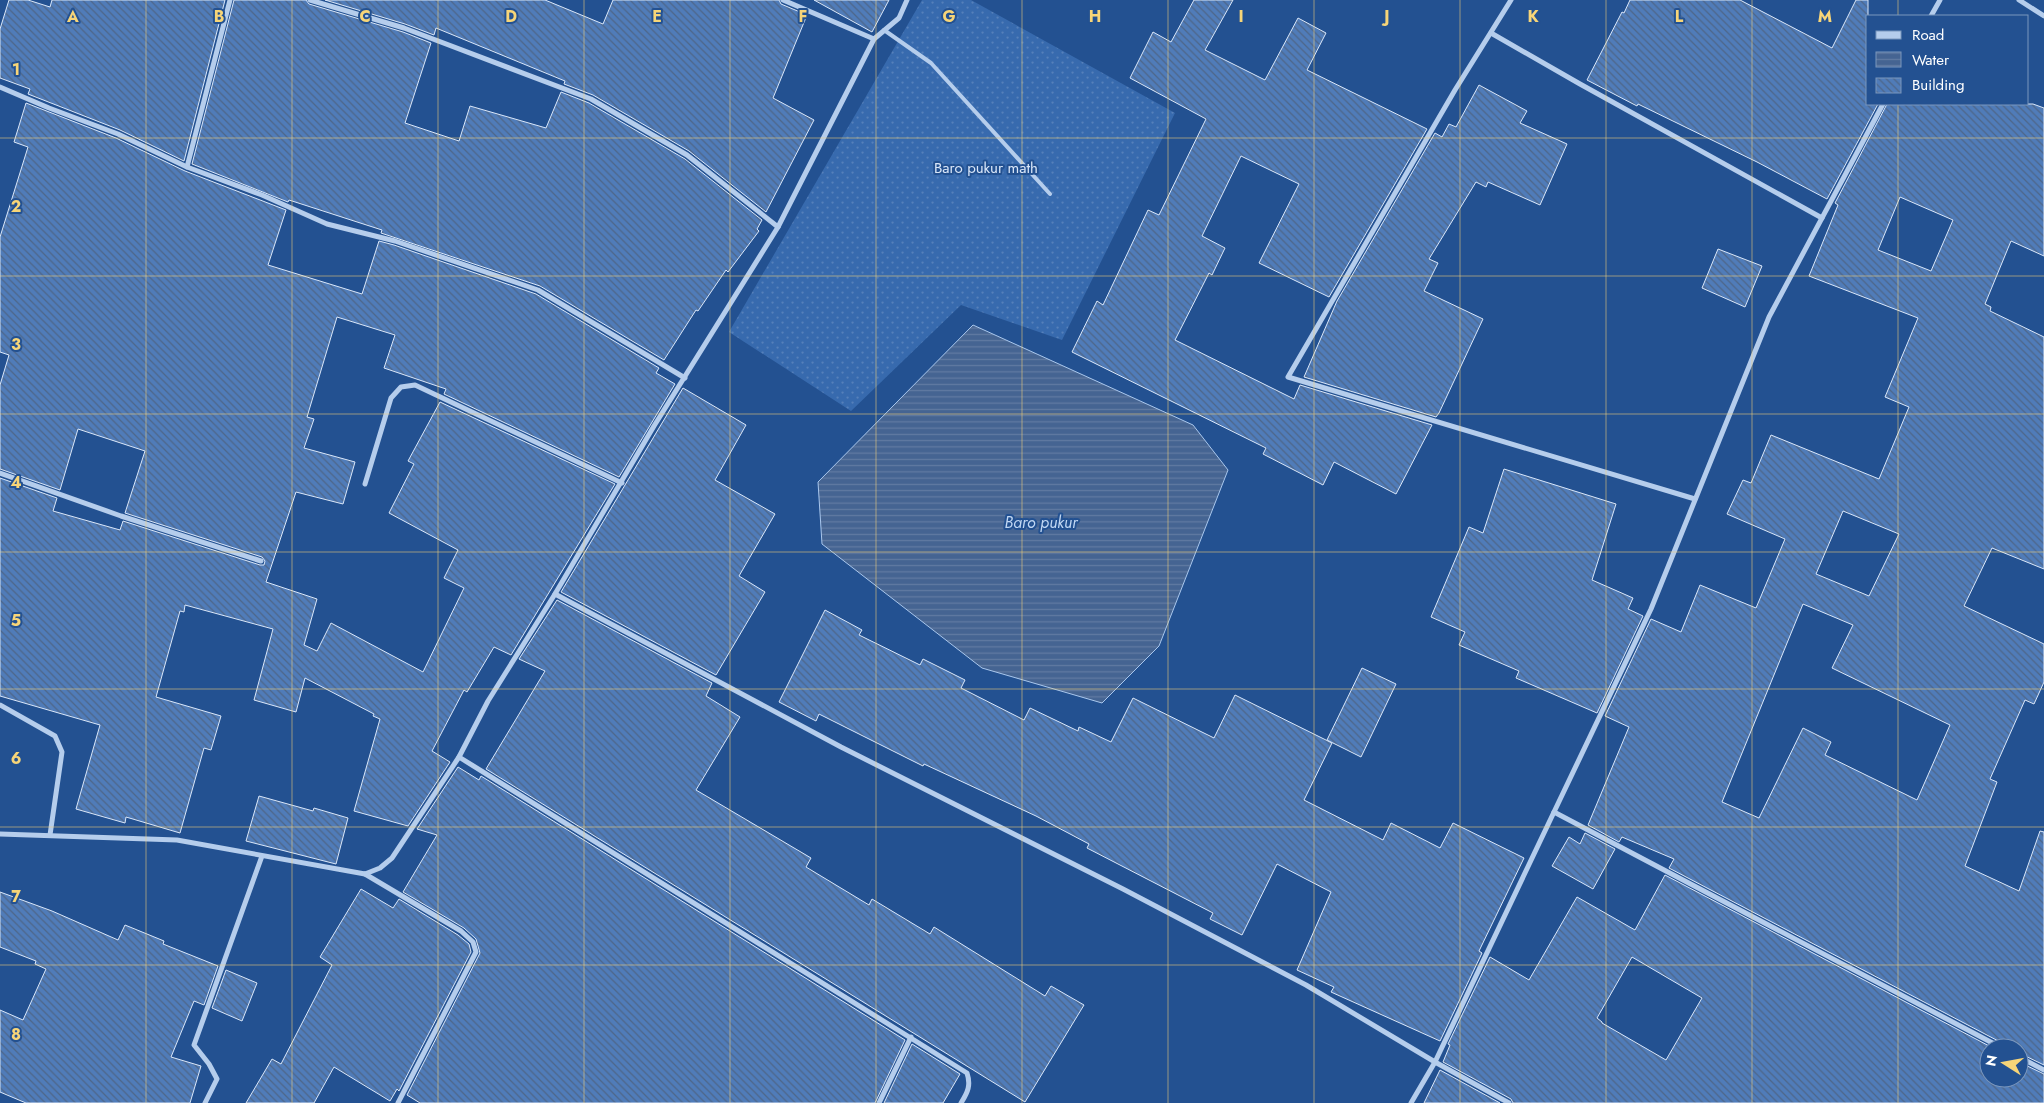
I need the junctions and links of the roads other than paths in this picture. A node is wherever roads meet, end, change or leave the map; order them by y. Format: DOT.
graph roads {
  1 [pos="230,0"];
  2 [pos="310,0"];
  3 [pos="784,0"];
  4 [pos="907,0"];
  5 [pos="1511,0"];
  6 [pos="1940,0"];
  7 [pos="2019,0"];
  8 [pos="1932,15"];
  9 [pos="2044,16"];
  10 [pos="884,30"];
  11 [pos="1491,32"];
  12 [pos="874,39"];
  13 [pos="0,87"];
  14 [pos="1882,105"];
  15 [pos="187,167"];
  16 [pos="1050,194"];
  17 [pos="1822,218"];
  18 [pos="778,227"];
  19 [pos="685,378"];
  20 [pos="0,473"];
  21 [pos="622,482"];
  22 [pos="365,484"];
  23 [pos="1694,499"];
  24 [pos="261,561"];
  25 [pos="555,594"];
  26 [pos="0,705"];
  27 [pos="459,757"];
  28 [pos="1554,812"];
  29 [pos="0,834"];
  30 [pos="50,835"];
  31 [pos="262,856"];
  32 [pos="365,874"];
  33 [pos="910,1037"];
  34 [pos="1983,1038"];
  35 [pos="1435,1062"];
  36 [pos="2029,1062"];
  37 [pos="2044,1070"];
  38 [pos="205,1103"];
  39 [pos="398,1103"];
  40 [pos="879,1103"];
  41 [pos="961,1103"];
  42 [pos="1411,1103"];
  43 [pos="1509,1103"];
  1 -- 15 [label="street"];
  2 -- 18 [label="street"];
  3 -- 12 [label="street"];
  4 -- 10 [label="street"];
  5 -- 11 [label="street"];
  6 -- 8 [label="street"];
  7 -- 9 [label="street"];
  10 -- 12 [label="street"];
  10 -- 16 [label="lane"];
  11 -- 17 [label="street"];
  11 -- 23 [label="street"];
  12 -- 18 [label="street"];
  13 -- 15 [label="street"];
  14 -- 17 [label="street"];
  15 -- 19 [label="street"];
  17 -- 23 [label="street"];
  18 -- 19 [label="street"];
  19 -- 21 [label="street"];
  20 -- 24 [label="street"];
  21 -- 22 [label="street"];
  21 -- 25 [label="street"];
  23 -- 28 [label="street"];
  25 -- 27 [label="street"];
  25 -- 35 [label="street"];
  26 -- 30 [label="street"];
  27 -- 32 [label="street"];
  27 -- 33 [label="street"];
  28 -- 34 [label="street"];
  28 -- 35 [label="street"];
  29 -- 30 [label="street"];
  30 -- 31 [label="street"];
  31 -- 32 [label="street"];
  31 -- 38 [label="street"];
  32 -- 39 [label="street"];
  33 -- 40 [label="street"];
  33 -- 41 [label="street"];
  35 -- 42 [label="street"];
  35 -- 43 [label="street"];
  36 -- 37 [label="street"];
}
